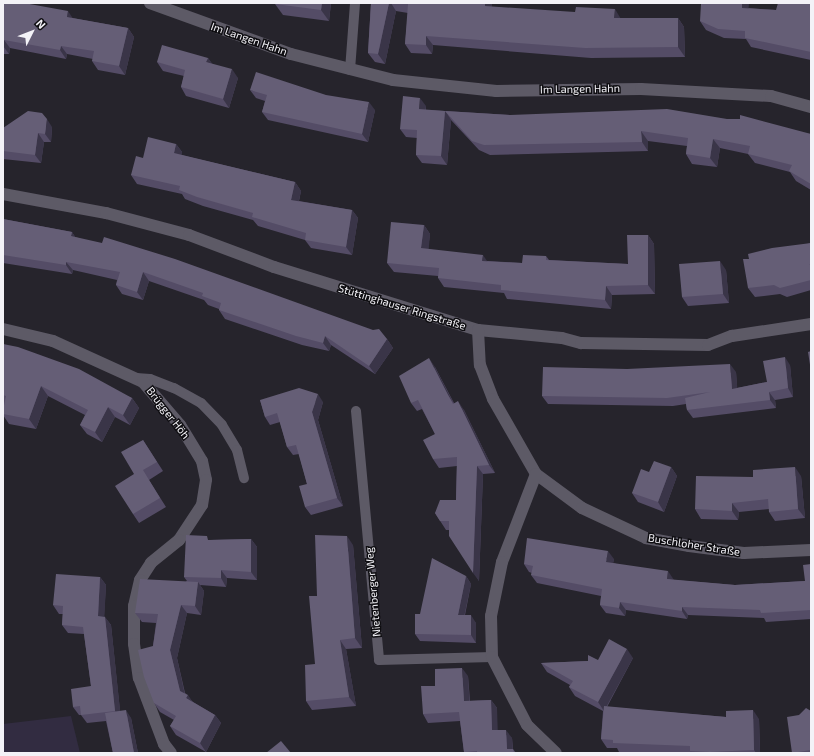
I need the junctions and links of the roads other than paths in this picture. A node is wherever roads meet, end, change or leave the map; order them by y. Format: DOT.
graph roads {
  1 [pos="150,3"];
  2 [pos="355,3"];
  3 [pos="350,70"];
  4 [pos="811,107"];
  5 [pos="3,194"];
  6 [pos="811,324"];
  7 [pos="3,329"];
  8 [pos="478,330"];
  9 [pos="136,378"];
  10 [pos="356,411"];
  11 [pos="536,474"];
  12 [pos="244,478"];
  13 [pos="811,550"];
  14 [pos="492,657"];
  15 [pos="171,753"];
  16 [pos="556,753"];
  1 -- 3 [label="street, Im Langen Hahn"];
  2 -- 3 [label="lane"];
  3 -- 4 [label="street, Im Langen Hahn"];
  5 -- 8 [label="street, Stüttinghauser Ringstraße"];
  6 -- 8 [label="street, Stüttinghauser Ringstraße"];
  7 -- 9 [label="street, Brügger Höh"];
  8 -- 11 [label="street, Buschloher Straße"];
  9 -- 12 [label="lane"];
  9 -- 15 [label="street, Brügger Höh"];
  10 -- 14 [label="lane, Nietenberger Weg"];
  11 -- 13 [label="street, Buschloher Straße"];
  11 -- 14 [label="street"];
  14 -- 16 [label="street"];
}
